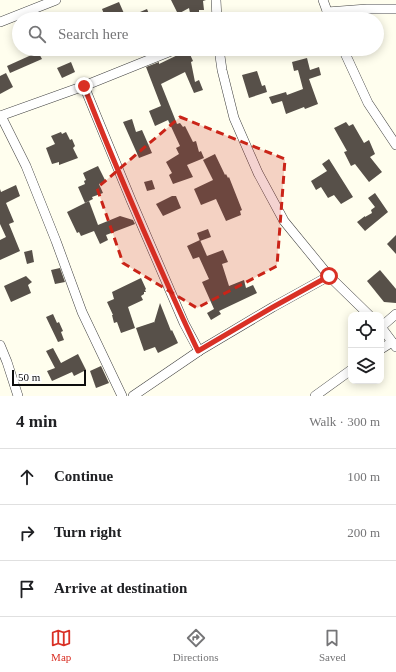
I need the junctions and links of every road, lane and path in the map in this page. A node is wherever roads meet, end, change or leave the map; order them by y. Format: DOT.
graph roads {
  1 [pos="56,0"];
  2 [pos="216,0"];
  3 [pos="323,0"];
  4 [pos="396,10"];
  5 [pos="25,12"];
  6 [pos="217,12"];
  7 [pos="327,12"];
  8 [pos="350,12"];
  9 [pos="12,17"];
  10 [pos="0,22"];
  11 [pos="159,56"];
  12 [pos="220,56"];
  13 [pos="346,56"];
  14 [pos="84,86"];
  15 [pos="0,116"];
  16 [pos="396,145"];
  17 [pos="329,276"];
  18 [pos="366,312"];
  19 [pos="396,314"];
  20 [pos="0,345"];
  21 [pos="394,345"];
  22 [pos="384,348"];
  23 [pos="198,351"];
  24 [pos="348,372"];
  25 [pos="18,396"];
  26 [pos="122,396"];
  27 [pos="133,396"];
  28 [pos="315,396"];
  1 -- 5 [label="street"];
  2 -- 6 [label="street"];
  3 -- 7 [label="street"];
  4 -- 8 [label="street"];
  9 -- 10 [label="street"];
  11 -- 14 [label="street"];
  12 -- 17 [label="street"];
  13 -- 16 [label="street"];
  14 -- 15 [label="street"];
  14 -- 23 [label="street"];
  15 -- 26 [label="street"];
  17 -- 18 [label="street"];
  17 -- 23 [label="street"];
  19 -- 21 [label="street"];
  20 -- 25 [label="street"];
  21 -- 22 [label="street"];
  23 -- 27 [label="street"];
  24 -- 28 [label="street"];
}
